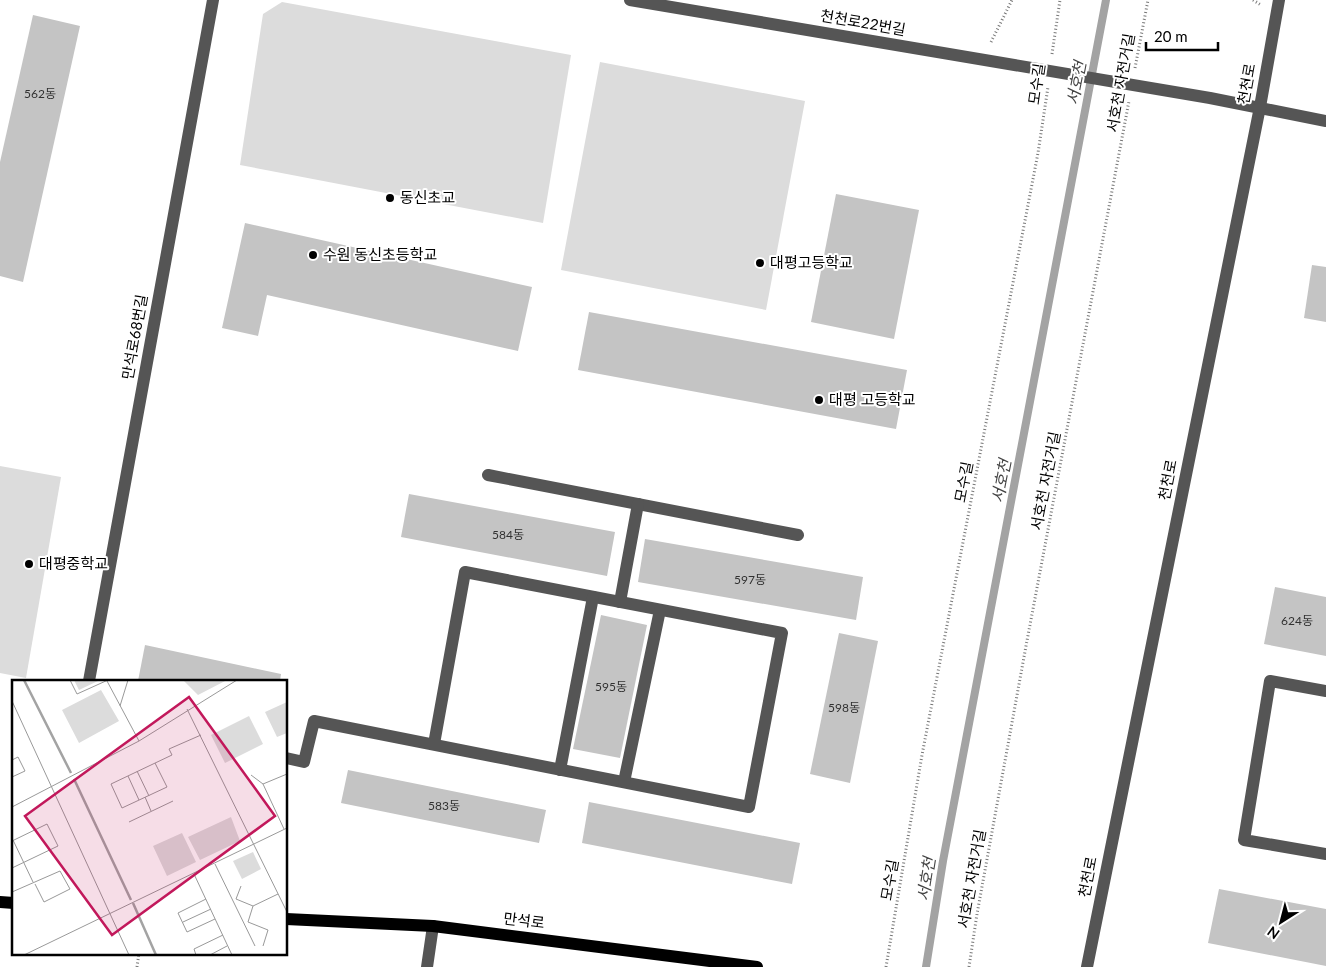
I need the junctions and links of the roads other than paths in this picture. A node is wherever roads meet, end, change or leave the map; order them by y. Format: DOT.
graph roads {
  1 [pos="213,0"];
  2 [pos="630,0"];
  3 [pos="1279,0"];
  4 [pos="653,2"];
  5 [pos="1260,107"];
  6 [pos="1326,121"];
  7 [pos="488,474"];
  8 [pos="638,504"];
  9 [pos="798,535"];
  10 [pos="593,597"];
  11 [pos="620,602"];
  12 [pos="660,610"];
  13 [pos="89,680"];
  14 [pos="1326,691"];
  15 [pos="434,744"];
  16 [pos="288,758"];
  17 [pos="560,770"];
  18 [pos="624,782"];
  19 [pos="1326,854"];
  20 [pos="288,919"];
  21 [pos="433,926"];
  22 [pos="427,967"];
  23 [pos="756,967"];
  24 [pos="1087,967"];
  1 -- 13 [label="street, 만석로68번길"];
  2 -- 4 [label="street, 천천로22번길"];
  3 -- 5 [label="street, 천천로"];
  4 -- 5 [label="street, 천천로22번길"];
  5 -- 6 [label="street, 천천로22번길"];
  5 -- 24 [label="street, 천천로"];
  7 -- 8 [label="street"];
  8 -- 9 [label="street"];
  8 -- 11 [label="street"];
  10 -- 11 [label="street"];
  10 -- 15 [label="street"];
  10 -- 17 [label="street"];
  11 -- 12 [label="street"];
  12 -- 18 [label="street"];
  12 -- 18 [label="street"];
  14 -- 19 [label="street"];
  15 -- 16 [label="street"];
  15 -- 17 [label="street"];
  17 -- 18 [label="street"];
  20 -- 21 [label="main road, 만석로"];
  21 -- 22 [label="street"];
  21 -- 23 [label="main road, 만석로"];
}
